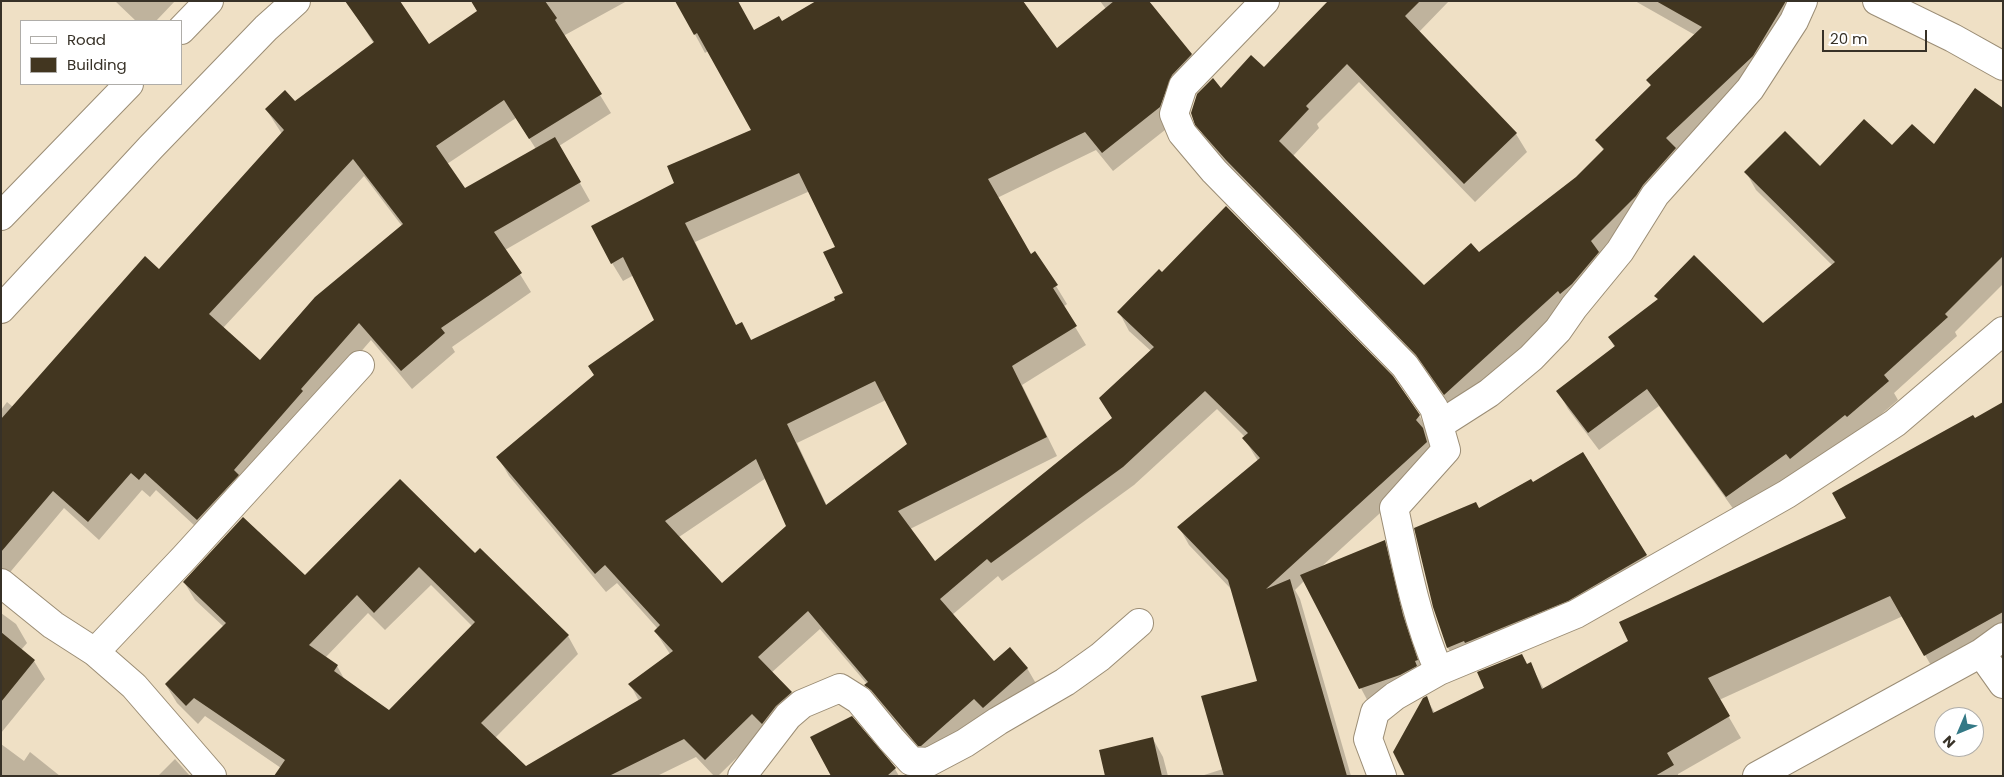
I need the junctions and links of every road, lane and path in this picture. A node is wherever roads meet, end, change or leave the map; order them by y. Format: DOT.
graph roads {
  1 [pos="209,1"];
  2 [pos="296,1"];
  3 [pos="1265,1"];
  4 [pos="1803,1"];
  5 [pos="1877,1"];
  6 [pos="182,29"];
  7 [pos="2003,66"];
  8 [pos="128,85"];
  9 [pos="1,216"];
  10 [pos="1,309"];
  11 [pos="2003,331"];
  12 [pos="360,365"];
  13 [pos="1439,425"];
  14 [pos="1,583"];
  15 [pos="1139,622"];
  16 [pos="2003,637"];
  17 [pos="95,652"];
  18 [pos="1980,653"];
  19 [pos="1439,671"];
  20 [pos="2003,684"];
  21 [pos="933,769"];
  22 [pos="212,776"];
  23 [pos="742,776"];
  24 [pos="1382,776"];
  25 [pos="1757,776"];
  1 -- 6 [label="street"];
  2 -- 10 [label="street"];
  3 -- 13 [label="street"];
  4 -- 13 [label="street"];
  5 -- 7 [label="street"];
  8 -- 9 [label="street"];
  11 -- 19 [label="street"];
  12 -- 17 [label="street"];
  13 -- 19 [label="street"];
  14 -- 17 [label="street"];
  15 -- 21 [label="street"];
  16 -- 18 [label="street"];
  17 -- 22 [label="street"];
  18 -- 20 [label="street"];
  18 -- 25 [label="street"];
  19 -- 24 [label="street"];
  21 -- 23 [label="street"];
}
